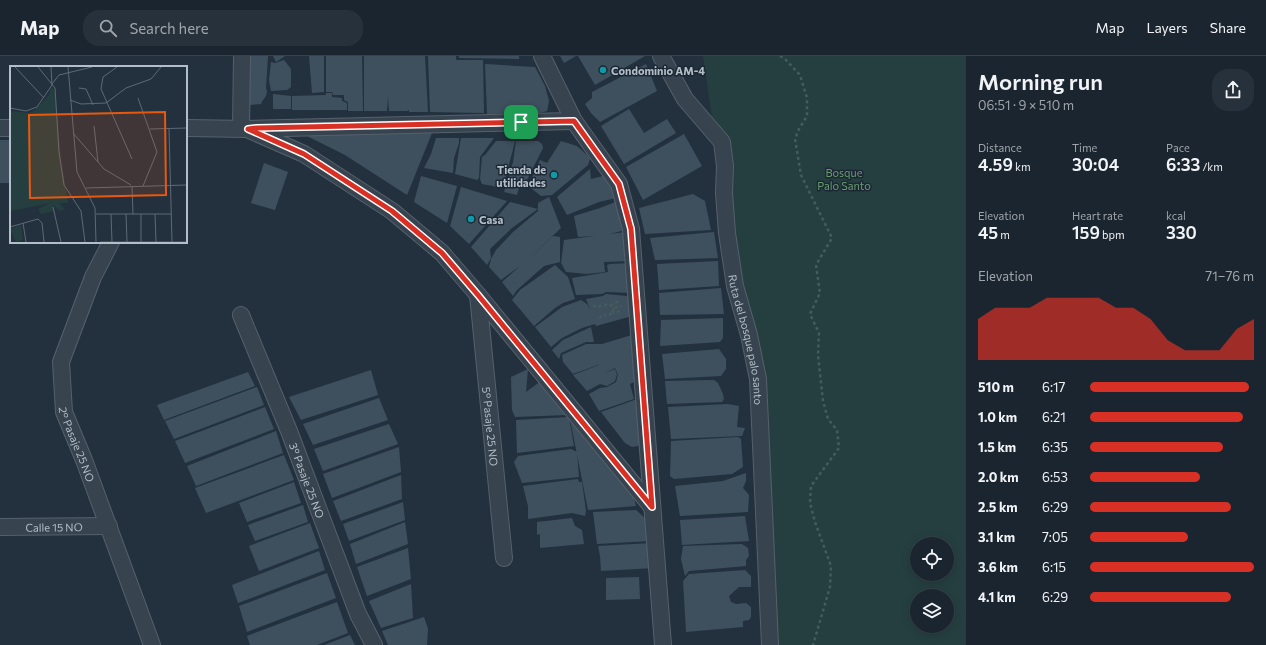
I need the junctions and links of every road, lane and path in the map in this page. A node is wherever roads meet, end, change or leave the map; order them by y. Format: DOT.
graph roads {
  1 [pos="242,56"];
  2 [pos="542,56"];
  3 [pos="661,56"];
  4 [pos="780,56"];
  5 [pos="574,121"];
  6 [pos="187,128"];
  7 [pos="244,129"];
  8 [pos="110,243"];
  9 [pos="478,295"];
  10 [pos="623,298"];
  11 [pos="594,305"];
  12 [pos="611,306"];
  13 [pos="623,306"];
  14 [pos="613,310"];
  15 [pos="622,312"];
  16 [pos="241,315"];
  17 [pos="601,318"];
  18 [pos="652,507"];
  19 [pos="109,526"];
  20 [pos="0,527"];
  21 [pos="504,558"];
  22 [pos="152,645"];
  23 [pos="374,645"];
  24 [pos="663,645"];
  25 [pos="770,645"];
  26 [pos="814,645"];
  1 -- 7 [label="street"];
  2 -- 5 [label="street"];
  3 -- 25 [label="street, Ruta del bosque palo santo"];
  4 -- 26 [label="path"];
  5 -- 7 [label="street"];
  5 -- 18 [label="street"];
  6 -- 7 [label="street"];
  7 -- 9 [label="street"];
  8 -- 19 [label="street, 2° Pasaje 25 NO"];
  9 -- 18 [label="street"];
  9 -- 21 [label="street, 5° Pasaje 25 NO"];
  10 -- 12 [label="path"];
  11 -- 12 [label="path"];
  12 -- 14 [label="path"];
  13 -- 14 [label="path"];
  14 -- 15 [label="path"];
  14 -- 17 [label="path"];
  16 -- 23 [label="street, 3° Pasaje 25 NO"];
  18 -- 24 [label="street"];
  19 -- 20 [label="street, Calle 15 NO"];
  19 -- 22 [label="street, 2° Pasaje 25 NO"];
}
